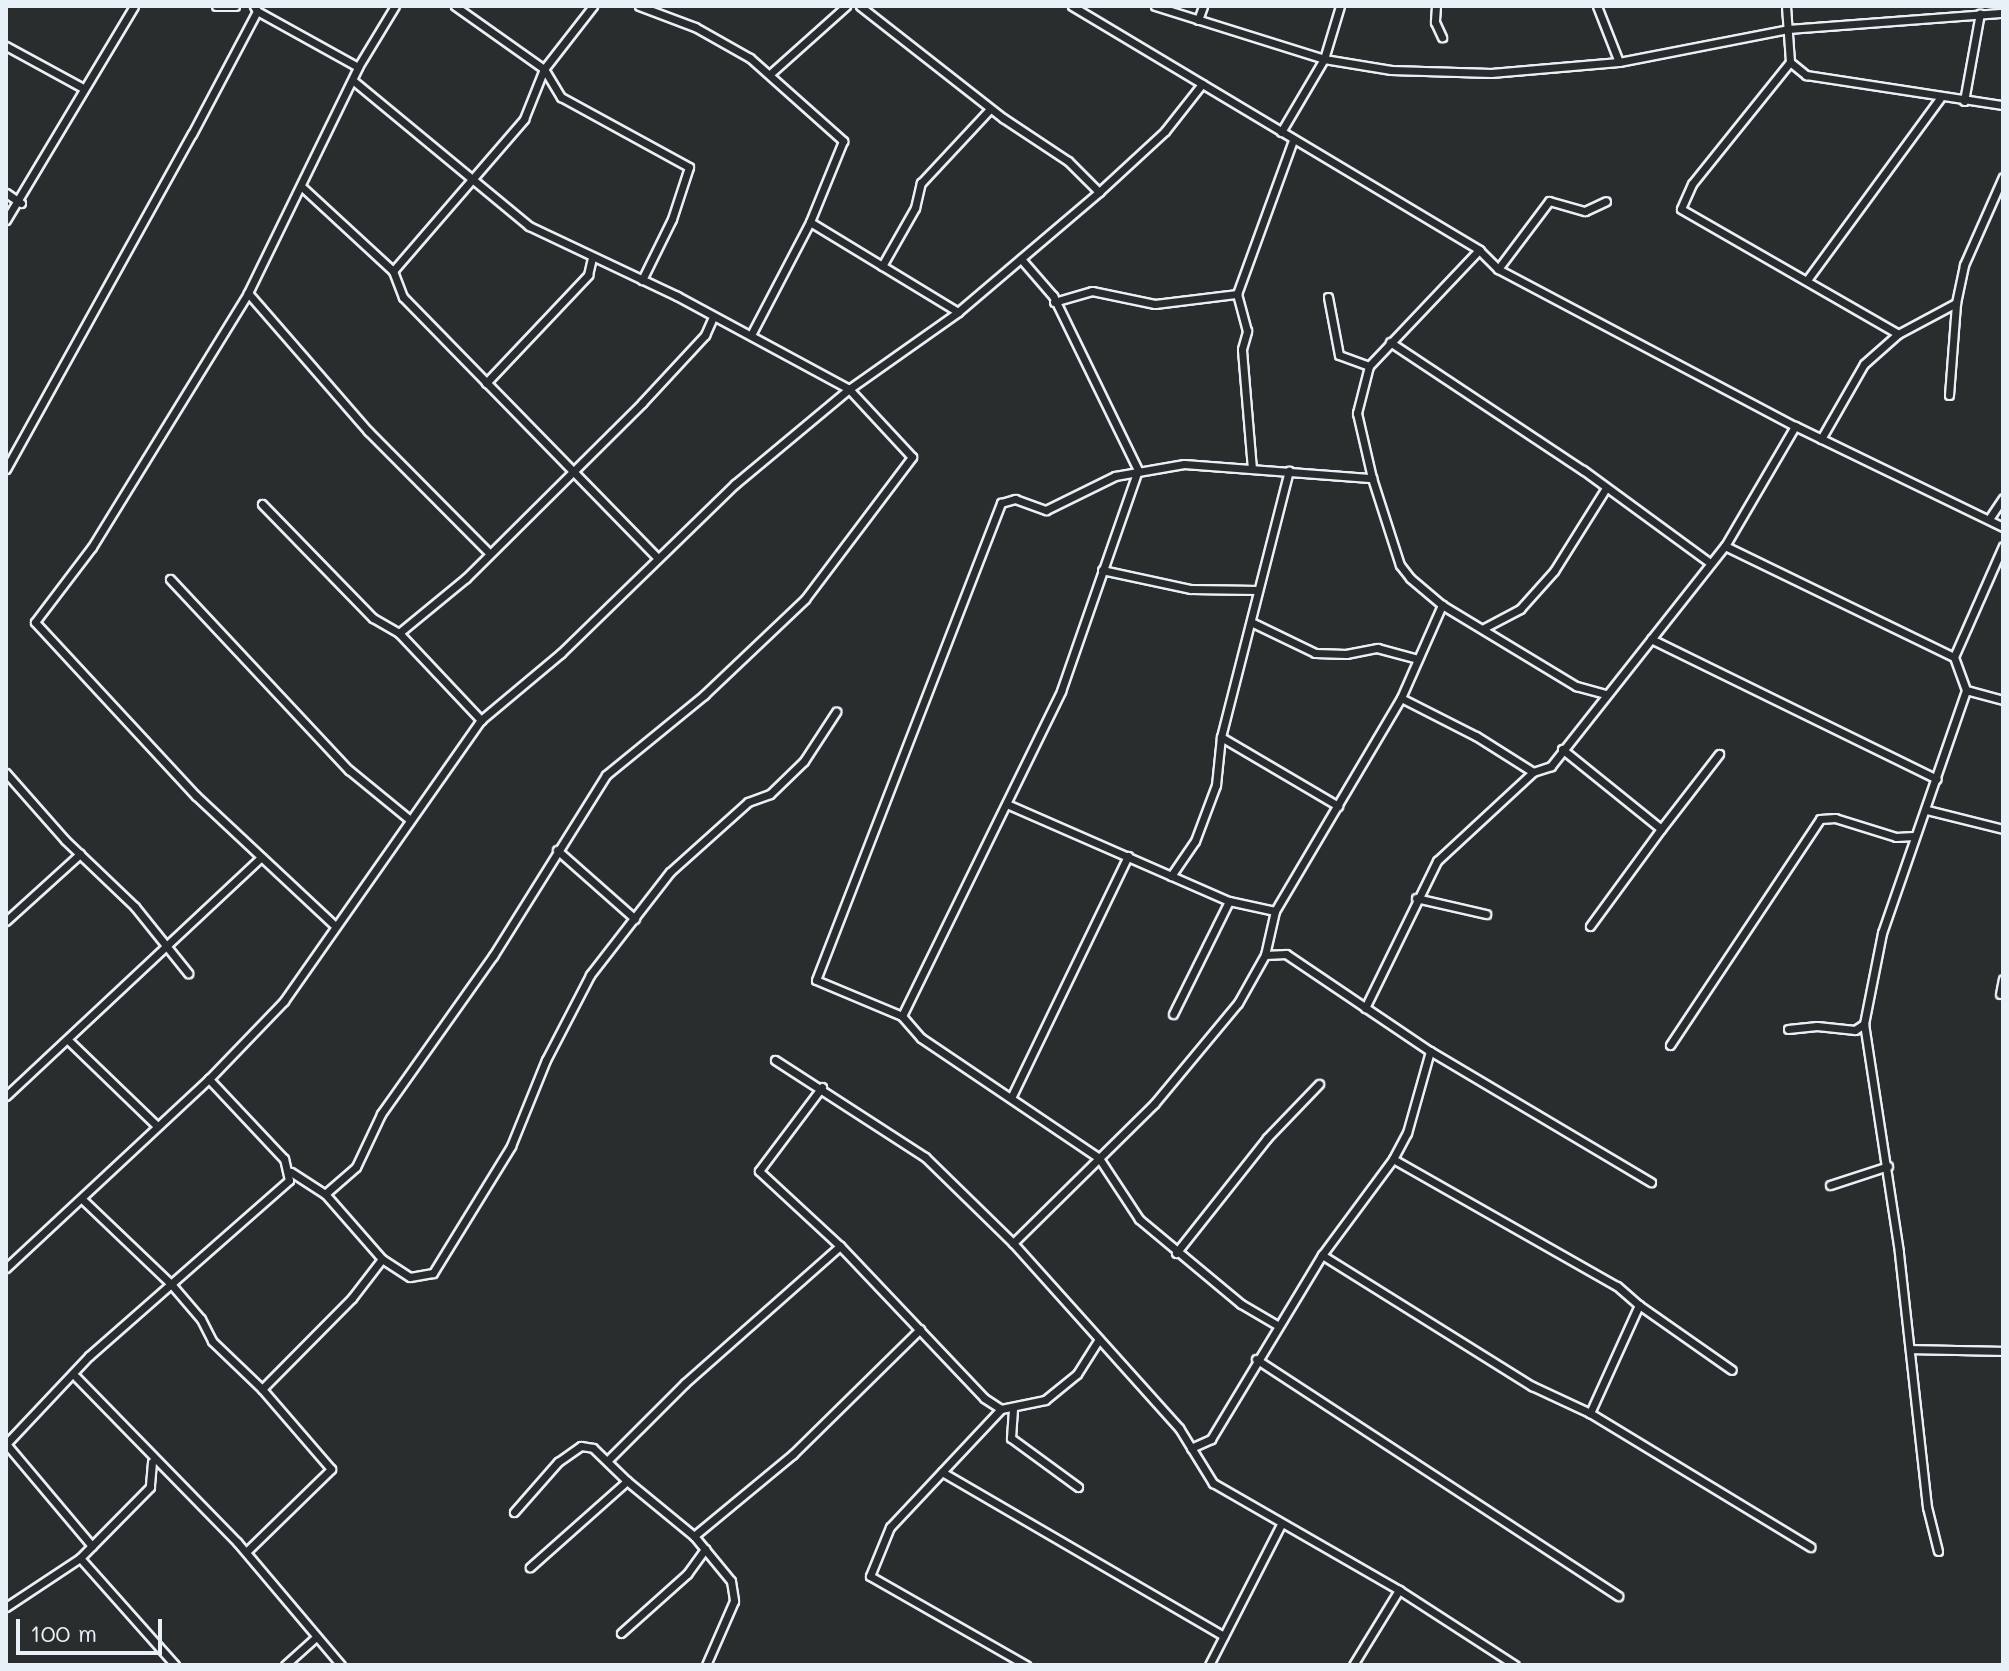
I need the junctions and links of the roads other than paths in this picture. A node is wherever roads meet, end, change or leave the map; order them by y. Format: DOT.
graph roads {
  1 [pos="134,6"];
  2 [pos="216,6"];
  3 [pos="235,6"];
  4 [pos="395,6"];
  5 [pos="455,6"];
  6 [pos="593,6"];
  7 [pos="639,6"];
  8 [pos="846,6"];
  9 [pos="860,6"];
  10 [pos="1072,6"];
  11 [pos="1155,6"];
  12 [pos="1203,6"];
  13 [pos="1340,6"];
  14 [pos="1436,6"];
  15 [pos="1597,6"];
  16 [pos="1786,6"];
  17 [pos="255,8"];
  18 [pos="1980,13"];
  19 [pos="2003,13"];
  20 [pos="1198,20"];
  21 [pos="1788,29"];
  22 [pos="1442,37"];
  23 [pos="6,46"];
  24 [pos="1324,59"];
  25 [pos="1619,62"];
  26 [pos="1790,62"];
  27 [pos="358,67"];
  28 [pos="544,69"];
  29 [pos="770,74"];
  30 [pos="354,81"];
  31 [pos="1202,84"];
  32 [pos="83,88"];
  33 [pos="1940,98"];
  34 [pos="1964,101"];
  35 [pos="2003,105"];
  36 [pos="990,109"];
  37 [pos="1281,132"];
  38 [pos="1293,140"];
  39 [pos="472,175"];
  40 [pos="2003,177"];
  41 [pos="302,187"];
  42 [pos="1099,192"];
  43 [pos="6,193"];
  44 [pos="1606,201"];
  45 [pos="21,203"];
  46 [pos="6,220"];
  47 [pos="810,222"];
  48 [pos="1479,250"];
  49 [pos="592,258"];
  50 [pos="1021,259"];
  51 [pos="882,266"];
  52 [pos="1498,269"];
  53 [pos="393,271"];
  54 [pos="642,280"];
  55 [pos="1807,280"];
  56 [pos="248,293"];
  57 [pos="1237,294"];
  58 [pos="1328,297"];
  59 [pos="1054,302"];
  60 [pos="1956,303"];
  61 [pos="958,312"];
  62 [pos="713,317"];
  63 [pos="1898,334"];
  64 [pos="751,335"];
  65 [pos="1390,342"];
  66 [pos="1369,366"];
  67 [pos="486,383"];
  68 [pos="849,389"];
  69 [pos="1949,395"];
  70 [pos="1795,426"];
  71 [pos="1821,439"];
  72 [pos="6,469"];
  73 [pos="1252,469"];
  74 [pos="570,470"];
  75 [pos="1138,470"];
  76 [pos="1289,471"];
  77 [pos="1372,478"];
  78 [pos="1606,488"];
  79 [pos="2003,498"];
  80 [pos="262,504"];
  81 [pos="1989,519"];
  82 [pos="2003,527"];
  83 [pos="1725,546"];
  84 [pos="2003,546"];
  85 [pos="488,552"];
  86 [pos="658,558"];
  87 [pos="1710,563"];
  88 [pos="1102,570"];
  89 [pos="170,579"];
  90 [pos="1257,590"];
  91 [pos="1442,605"];
  92 [pos="1251,622"];
  93 [pos="1484,628"];
  94 [pos="399,633"];
  95 [pos="1651,639"];
  96 [pos="1954,657"];
  97 [pos="1415,658"];
  98 [pos="1966,690"];
  99 [pos="1605,694"];
  100 [pos="1401,698"];
  101 [pos="2003,700"];
  102 [pos="836,712"];
  103 [pos="481,720"];
  104 [pos="1221,737"];
  105 [pos="1562,749"];
  106 [pos="1719,754"];
  107 [pos="1533,772"];
  108 [pos="6,773"];
  109 [pos="1937,779"];
  110 [pos="1009,805"];
  111 [pos="1338,806"];
  112 [pos="1927,810"];
  113 [pos="410,820"];
  114 [pos="1661,829"];
  115 [pos="2003,829"];
  116 [pos="1914,836"];
  117 [pos="557,850"];
  118 [pos="80,854"];
  119 [pos="1128,856"];
  120 [pos="261,857"];
  121 [pos="1171,876"];
  122 [pos="1416,898"];
  123 [pos="1229,901"];
  124 [pos="1275,911"];
  125 [pos="1486,914"];
  126 [pos="635,919"];
  127 [pos="6,921"];
  128 [pos="333,924"];
  129 [pos="1590,926"];
  130 [pos="164,947"];
  131 [pos="1266,950"];
  132 [pos="188,973"];
  133 [pos="2003,979"];
  134 [pos="2000,994"];
  135 [pos="1365,1008"];
  136 [pos="1173,1014"];
  137 [pos="902,1016"];
  138 [pos="1864,1024"];
  139 [pos="1788,1029"];
  140 [pos="68,1040"];
  141 [pos="1670,1045"];
  142 [pos="1430,1051"];
  143 [pos="775,1060"];
  144 [pos="209,1079"];
  145 [pos="1319,1084"];
  146 [pos="822,1087"];
  147 [pos="6,1096"];
  148 [pos="1011,1098"];
  149 [pos="157,1126"];
  150 [pos="1099,1158"];
  151 [pos="1393,1159"];
  152 [pos="1888,1166"];
  153 [pos="291,1172"];
  154 [pos="1651,1182"];
  155 [pos="1830,1185"];
  156 [pos="325,1194"];
  157 [pos="83,1200"];
  158 [pos="1013,1243"];
  159 [pos="840,1246"];
  160 [pos="1176,1253"];
  161 [pos="1322,1255"];
  162 [pos="382,1259"];
  163 [pos="6,1268"];
  164 [pos="171,1284"];
  165 [pos="1639,1305"];
  166 [pos="1277,1325"];
  167 [pos="920,1329"];
  168 [pos="1099,1339"];
  169 [pos="1910,1349"];
  170 [pos="2003,1351"];
  171 [pos="1256,1359"];
  172 [pos="1732,1370"];
  173 [pos="76,1377"];
  174 [pos="262,1389"];
  175 [pos="1001,1409"];
  176 [pos="1013,1409"];
  177 [pos="1590,1413"];
  178 [pos="1191,1448"];
  179 [pos="148,1455"];
  180 [pos="608,1460"];
  181 [pos="942,1472"];
  182 [pos="627,1481"];
  183 [pos="1078,1487"];
  184 [pos="514,1512"];
  185 [pos="1281,1524"];
  186 [pos="694,1536"];
  187 [pos="92,1546"];
  188 [pos="1810,1547"];
  189 [pos="705,1549"];
  190 [pos="1938,1551"];
  191 [pos="246,1552"];
  192 [pos="80,1558"];
  193 [pos="530,1567"];
  194 [pos="1399,1590"];
  195 [pos="1618,1596"];
  196 [pos="6,1607"];
  197 [pos="621,1633"];
  198 [pos="1224,1636"];
  199 [pos="315,1638"];
  200 [pos="172,1661"];
  201 [pos="1504,1662"];
  202 [pos="161,1665"];
  203 [pos="285,1665"];
  204 [pos="341,1665"];
  205 [pos="706,1665"];
  206 [pos="1026,1665"];
  207 [pos="1209,1665"];
  208 [pos="1353,1665"];
  209 [pos="1515,1665"];
  1 -- 32 [label="street"];
  2 -- 3 [label="street"];
  4 -- 27 [label="street"];
  5 -- 28 [label="street"];
  6 -- 28 [label="street"];
  7 -- 29 [label="street"];
  8 -- 29 [label="street"];
  9 -- 36 [label="street"];
  10 -- 31 [label="street"];
  11 -- 20 [label="street"];
  12 -- 20 [label="street"];
  13 -- 24 [label="street"];
  14 -- 22 [label="street"];
  15 -- 25 [label="street"];
  16 -- 21 [label="street"];
  17 -- 27 [label="street"];
  17 -- 72 [label="street"];
  18 -- 19 [label="street"];
  18 -- 21 [label="street"];
  18 -- 34 [label="street"];
  20 -- 24 [label="street"];
  21 -- 25 [label="street"];
  21 -- 26 [label="street"];
  23 -- 32 [label="street"];
  24 -- 25 [label="street"];
  24 -- 37 [label="street"];
  26 -- 33 [label="street"];
  26 -- 55 [label="street"];
  27 -- 30 [label="street"];
  28 -- 39 [label="street"];
  28 -- 54 [label="street"];
  29 -- 47 [label="street"];
  30 -- 39 [label="street"];
  30 -- 41 [label="street"];
  31 -- 37 [label="street"];
  31 -- 42 [label="street"];
  32 -- 45 [label="street"];
  33 -- 34 [label="street"];
  33 -- 55 [label="street"];
  34 -- 35 [label="street"];
  36 -- 42 [label="street"];
  36 -- 51 [label="street"];
  37 -- 38 [label="street"];
  38 -- 48 [label="street"];
  38 -- 57 [label="street"];
  39 -- 49 [label="street"];
  39 -- 53 [label="street"];
  40 -- 60 [label="street"];
  41 -- 53 [label="street"];
  41 -- 56 [label="street"];
  42 -- 50 [label="street"];
  43 -- 45 [label="street"];
  44 -- 52 [label="street"];
  45 -- 46 [label="street"];
  47 -- 51 [label="street"];
  47 -- 64 [label="street"];
  48 -- 52 [label="street"];
  48 -- 65 [label="street"];
  49 -- 54 [label="street"];
  49 -- 67 [label="street"];
  50 -- 59 [label="street"];
  50 -- 61 [label="street"];
  51 -- 61 [label="street"];
  52 -- 70 [label="street"];
  53 -- 67 [label="street"];
  54 -- 62 [label="street"];
  55 -- 63 [label="street"];
  56 -- 85 [label="street"];
  56 -- 120 [label="street"];
  57 -- 59 [label="street"];
  57 -- 73 [label="street"];
  58 -- 66 [label="street"];
  59 -- 75 [label="street"];
  60 -- 63 [label="street"];
  60 -- 69 [label="street"];
  61 -- 68 [label="street"];
  62 -- 64 [label="street"];
  62 -- 74 [label="street"];
  63 -- 71 [label="street"];
  64 -- 68 [label="street"];
  65 -- 66 [label="street"];
  65 -- 78 [label="street"];
  66 -- 77 [label="street"];
  67 -- 74 [label="street"];
  68 -- 86 [label="street"];
  68 -- 117 [label="street"];
  70 -- 71 [label="street"];
  70 -- 83 [label="street"];
  71 -- 81 [label="street"];
  73 -- 75 [label="street"];
  73 -- 76 [label="street"];
  74 -- 85 [label="street"];
  74 -- 86 [label="street"];
  75 -- 88 [label="street"];
  75 -- 137 [label="street"];
  76 -- 77 [label="street"];
  76 -- 90 [label="street"];
  77 -- 91 [label="street"];
  78 -- 87 [label="street"];
  78 -- 93 [label="street"];
  79 -- 81 [label="street"];
  80 -- 94 [label="street"];
  81 -- 82 [label="street"];
  83 -- 87 [label="street"];
  83 -- 96 [label="street"];
  84 -- 96 [label="street"];
  85 -- 94 [label="street"];
  86 -- 103 [label="street"];
  87 -- 95 [label="street"];
  88 -- 90 [label="street"];
  88 -- 110 [label="street"];
  89 -- 113 [label="street"];
  90 -- 92 [label="street"];
  91 -- 93 [label="street"];
  91 -- 97 [label="street"];
  92 -- 97 [label="street"];
  92 -- 104 [label="street"];
  93 -- 99 [label="street"];
  94 -- 103 [label="street"];
  95 -- 99 [label="street"];
  95 -- 109 [label="street"];
  96 -- 98 [label="street"];
  97 -- 100 [label="street"];
  98 -- 101 [label="street"];
  98 -- 109 [label="street"];
  99 -- 105 [label="street"];
  100 -- 107 [label="street"];
  100 -- 111 [label="street"];
  102 -- 126 [label="street"];
  103 -- 113 [label="street"];
  104 -- 111 [label="street"];
  104 -- 121 [label="street"];
  105 -- 107 [label="street"];
  105 -- 114 [label="street"];
  106 -- 114 [label="street"];
  107 -- 122 [label="street"];
  108 -- 118 [label="street"];
  109 -- 112 [label="street"];
  110 -- 119 [label="street"];
  110 -- 137 [label="street"];
  111 -- 124 [label="street"];
  112 -- 115 [label="street"];
  112 -- 116 [label="street"];
  113 -- 128 [label="street"];
  114 -- 129 [label="street"];
  116 -- 138 [label="street"];
  116 -- 141 [label="street"];
  117 -- 126 [label="street"];
  117 -- 156 [label="street"];
  118 -- 127 [label="street"];
  118 -- 130 [label="street"];
  119 -- 121 [label="street"];
  119 -- 148 [label="street"];
  120 -- 128 [label="street"];
  120 -- 130 [label="street"];
  121 -- 123 [label="street"];
  122 -- 125 [label="street"];
  122 -- 135 [label="street"];
  123 -- 124 [label="street"];
  123 -- 136 [label="street"];
  124 -- 131 [label="street"];
  126 -- 162 [label="street"];
  128 -- 144 [label="street"];
  130 -- 132 [label="street"];
  130 -- 140 [label="street"];
  131 -- 135 [label="street"];
  131 -- 150 [label="street"];
  133 -- 134 [label="street"];
  135 -- 142 [label="street"];
  137 -- 148 [label="street"];
  138 -- 139 [label="street"];
  138 -- 152 [label="street"];
  140 -- 147 [label="street"];
  140 -- 149 [label="street"];
  142 -- 151 [label="street"];
  142 -- 154 [label="street"];
  143 -- 146 [label="street"];
  144 -- 149 [label="street"];
  144 -- 153 [label="street"];
  145 -- 160 [label="street"];
  146 -- 158 [label="street"];
  146 -- 159 [label="street"];
  148 -- 150 [label="street"];
  149 -- 157 [label="street"];
  150 -- 158 [label="street"];
  150 -- 160 [label="street"];
  151 -- 161 [label="street"];
  151 -- 165 [label="street"];
  152 -- 155 [label="street"];
  152 -- 169 [label="street"];
  153 -- 156 [label="street"];
  153 -- 164 [label="street"];
  156 -- 162 [label="street"];
  157 -- 163 [label="street"];
  157 -- 164 [label="street"];
  158 -- 168 [label="street"];
  159 -- 167 [label="street"];
  159 -- 180 [label="street"];
  160 -- 166 [label="street"];
  161 -- 166 [label="street"];
  161 -- 177 [label="street"];
  162 -- 174 [label="street"];
  164 -- 173 [label="street"];
  164 -- 174 [label="street"];
  165 -- 172 [label="street"];
  165 -- 177 [label="street"];
  166 -- 171 [label="street"];
  167 -- 175 [label="street"];
  167 -- 186 [label="street"];
  168 -- 176 [label="street"];
  168 -- 178 [label="street"];
  169 -- 170 [label="street"];
  169 -- 190 [label="street"];
  171 -- 178 [label="street"];
  171 -- 195 [label="street"];
  173 -- 179 [label="street"];
  173 -- 187 [label="street"];
  174 -- 191 [label="street"];
  175 -- 176 [label="street"];
  175 -- 181 [label="street"];
  176 -- 183 [label="street"];
  177 -- 188 [label="street"];
  178 -- 185 [label="street"];
  179 -- 187 [label="street"];
  179 -- 191 [label="street"];
  180 -- 182 [label="street"];
  180 -- 184 [label="street"];
  181 -- 198 [label="street"];
  181 -- 206 [label="street"];
  182 -- 186 [label="street"];
  182 -- 193 [label="street"];
  185 -- 194 [label="street"];
  185 -- 198 [label="street"];
  186 -- 189 [label="street"];
  187 -- 192 [label="street"];
  189 -- 197 [label="street"];
  189 -- 205 [label="street"];
  191 -- 199 [label="street"];
  192 -- 196 [label="street"];
  192 -- 200 [label="street"];
  194 -- 201 [label="street"];
  194 -- 208 [label="street"];
  198 -- 207 [label="street"];
  199 -- 203 [label="street"];
  199 -- 204 [label="street"];
  200 -- 202 [label="street"];
  201 -- 209 [label="street"];
}
